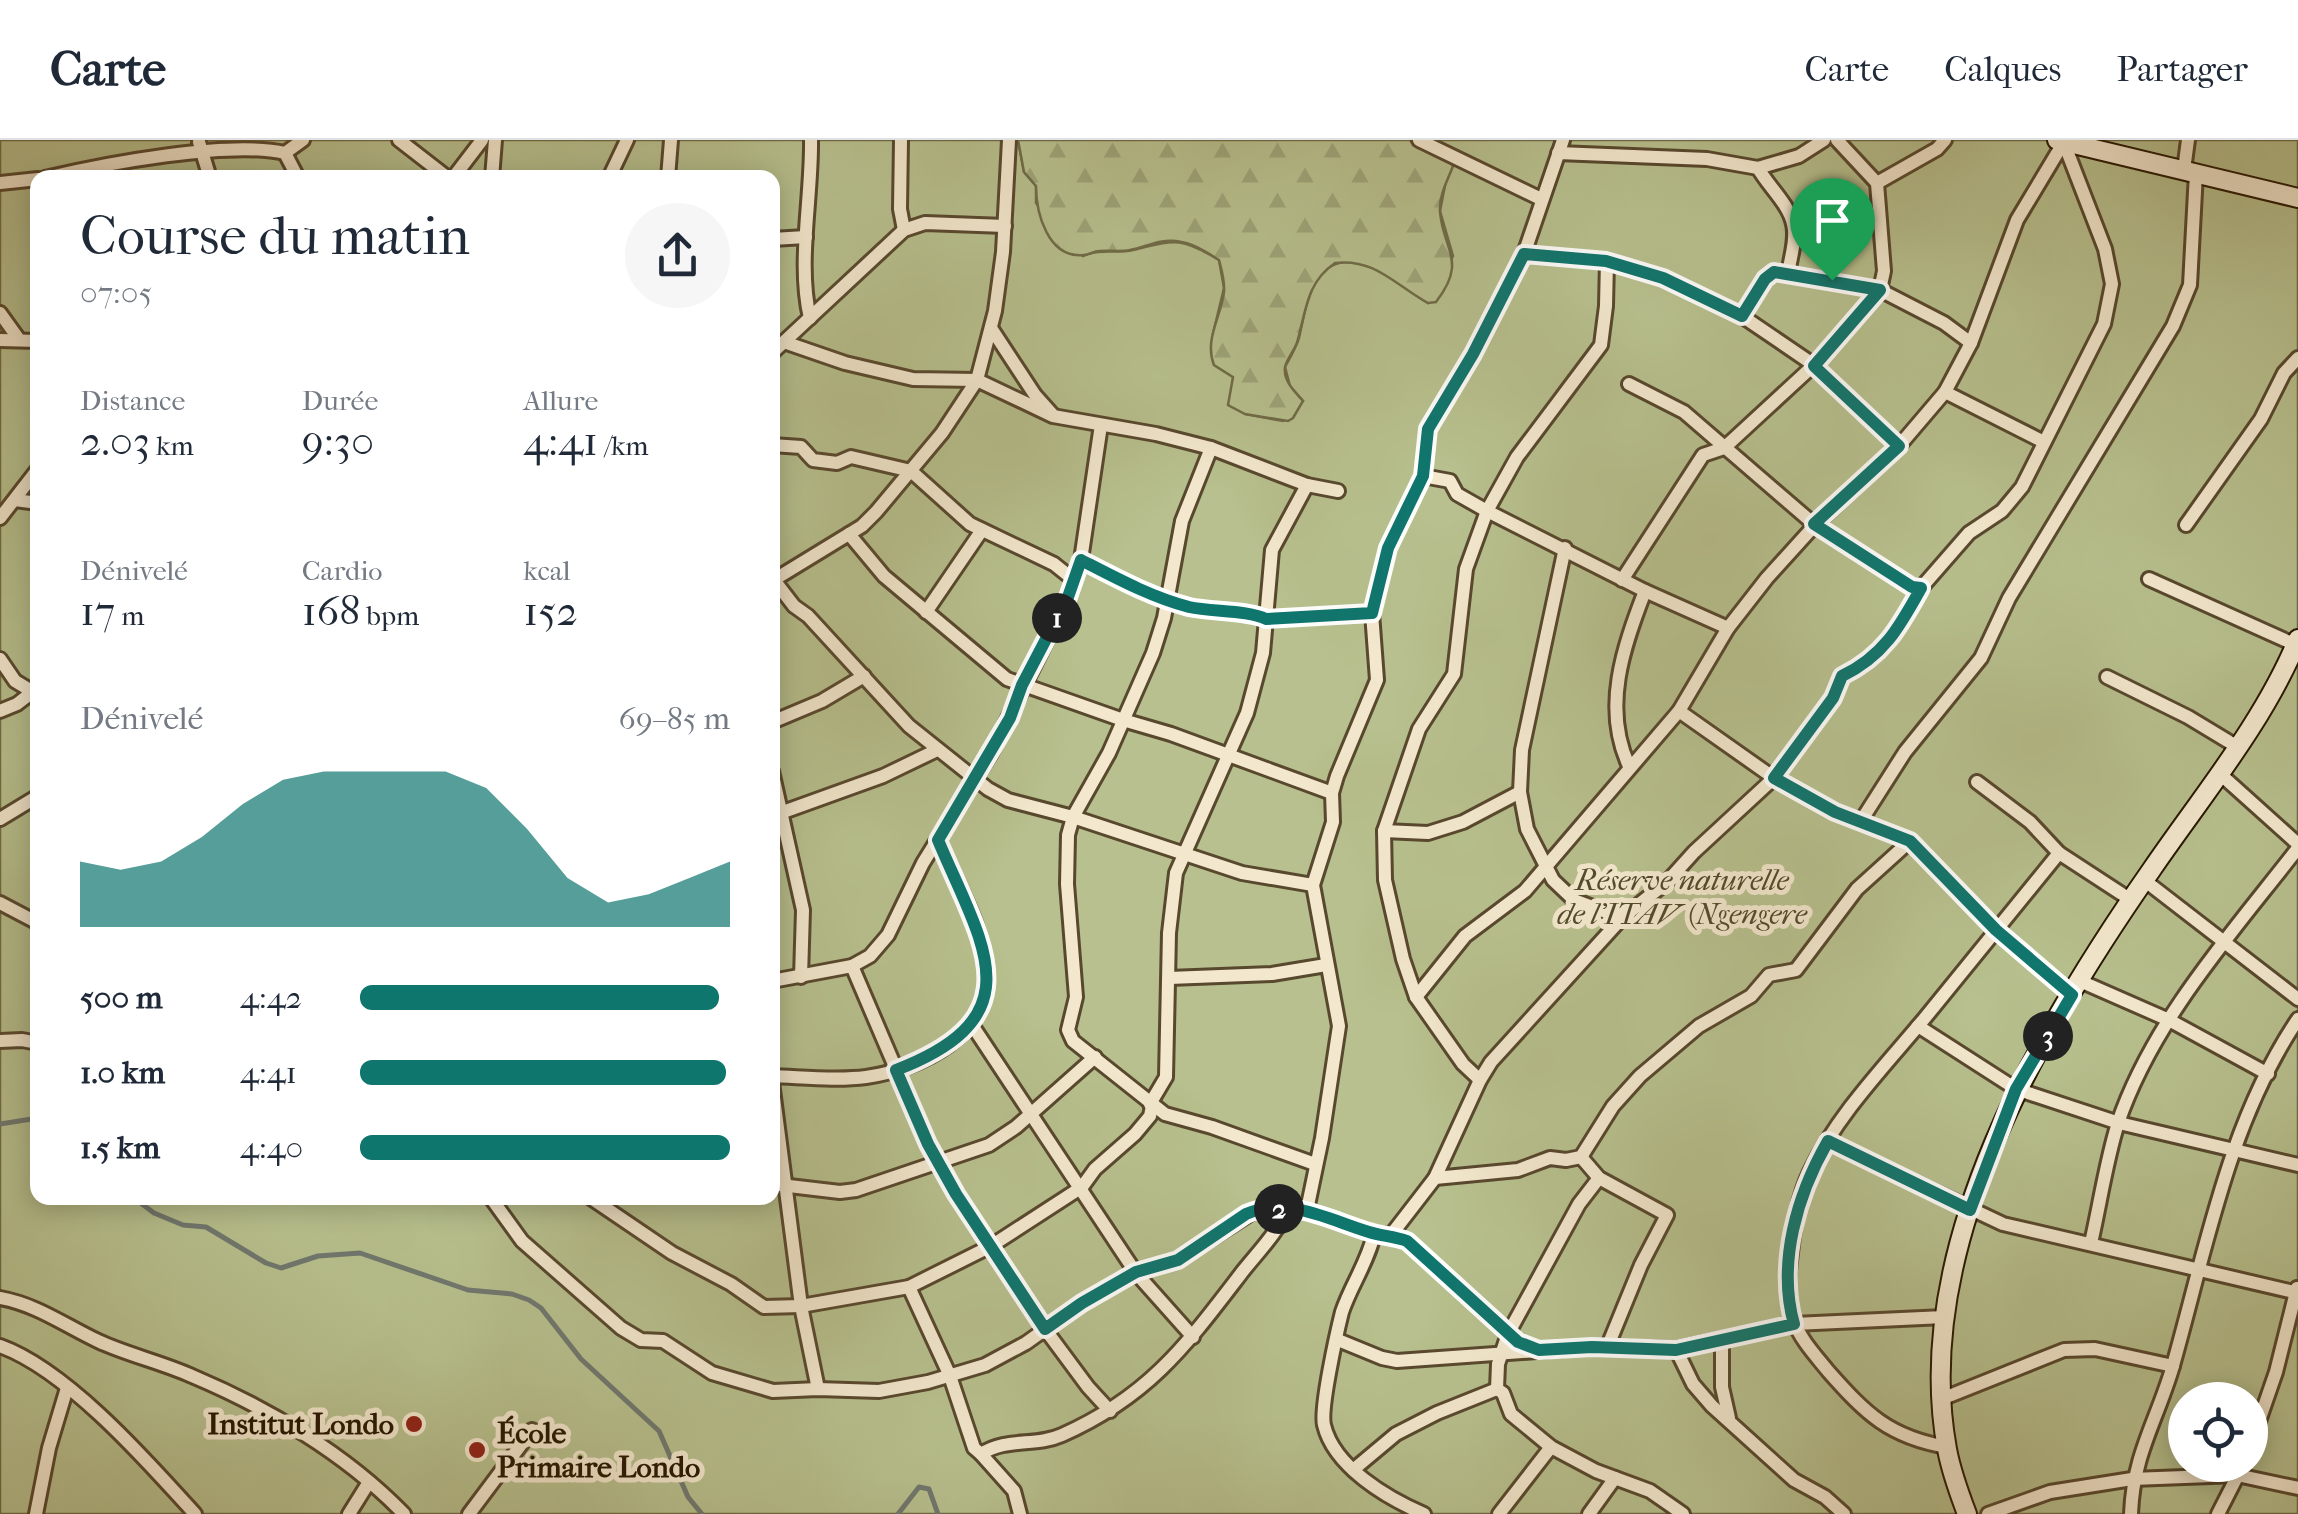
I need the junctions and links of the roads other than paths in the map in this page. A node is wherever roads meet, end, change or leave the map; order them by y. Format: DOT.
graph roads {
  1 [pos="303,140"];
  2 [pos="400,140"];
  3 [pos="482,140"];
  4 [pos="496,140"];
  5 [pos="627,140"];
  6 [pos="672,140"];
  7 [pos="811,140"];
  8 [pos="901,140"];
  9 [pos="1009,140"];
  10 [pos="1419,140"];
  11 [pos="1824,140"];
  12 [pos="1838,140"];
  13 [pos="1945,140"];
  14 [pos="2188,140"];
  15 [pos="2062,141"];
  16 [pos="200,144"];
  17 [pos="1560,147"];
  18 [pos="285,153"];
  19 [pos="1758,168"];
  20 [pos="88,170"];
  21 [pos="208,170"];
  22 [pos="294,170"];
  23 [pos="440,170"];
  24 [pos="458,170"];
  25 [pos="493,170"];
  26 [pos="613,170"];
  27 [pos="669,170"];
  28 [pos="2190,172"];
  29 [pos="30,179"];
  30 [pos="0,183"];
  31 [pos="1877,183"];
  32 [pos="2298,198"];
  33 [pos="1541,199"];
  34 [pos="1005,226"];
  35 [pos="904,230"];
  36 [pos="806,237"];
  37 [pos="780,238"];
  38 [pos="1524,254"];
  39 [pos="1606,261"];
  40 [pos="1788,274"];
  41 [pos="1880,290"];
  42 [pos="0,313"];
  43 [pos="1742,316"];
  44 [pos="810,318"];
  45 [pos="991,328"];
  46 [pos="18,338"];
  47 [pos="0,340"];
  48 [pos="30,340"];
  49 [pos="784,342"];
  50 [pos="1972,343"];
  51 [pos="780,346"];
  52 [pos="2298,358"];
  53 [pos="1814,366"];
  54 [pos="976,380"];
  55 [pos="1628,384"];
  56 [pos="1945,392"];
  57 [pos="1053,416"];
  58 [pos="1101,425"];
  59 [pos="2044,442"];
  60 [pos="780,446"];
  61 [pos="1899,446"];
  62 [pos="1211,448"];
  63 [pos="1724,448"];
  64 [pos="911,471"];
  65 [pos="1423,476"];
  66 [pos="30,480"];
  67 [pos="1308,484"];
  68 [pos="1338,491"];
  69 [pos="15,500"];
  70 [pos="30,501"];
  71 [pos="1487,511"];
  72 [pos="0,517"];
  73 [pos="1814,524"];
  74 [pos="2186,525"];
  75 [pos="982,530"];
  76 [pos="849,534"];
  77 [pos="1565,548"];
  78 [pos="1081,560"];
  79 [pos="780,576"];
  80 [pos="2149,579"];
  81 [pos="1074,580"];
  82 [pos="1622,580"];
  83 [pos="780,588"];
  84 [pos="1921,588"];
  85 [pos="1644,592"];
  86 [pos="1168,600"];
  87 [pos="926,612"];
  88 [pos="1372,613"];
  89 [pos="1266,619"];
  90 [pos="1728,628"];
  91 [pos="2297,642"];
  92 [pos="0,658"];
  93 [pos="864,676"];
  94 [pos="2108,677"];
  95 [pos="1022,685"];
  96 [pos="30,688"];
  97 [pos="30,696"];
  98 [pos="1678,711"];
  99 [pos="0,712"];
  100 [pos="780,719"];
  101 [pos="1123,720"];
  102 [pos="2236,746"];
  103 [pos="937,750"];
  104 [pos="1227,756"];
  105 [pos="1629,766"];
  106 [pos="2219,772"];
  107 [pos="1774,778"];
  108 [pos="976,780"];
  109 [pos="1977,782"];
  110 [pos="1520,792"];
  111 [pos="1332,793"];
  112 [pos="30,801"];
  113 [pos="780,813"];
  114 [pos="1073,818"];
  115 [pos="0,819"];
  116 [pos="1860,821"];
  117 [pos="780,822"];
  118 [pos="1384,831"];
  119 [pos="938,840"];
  120 [pos="1910,841"];
  121 [pos="2298,846"];
  122 [pos="2059,853"];
  123 [pos="1184,854"];
  124 [pos="1544,868"];
  125 [pos="2144,880"];
  126 [pos="1313,885"];
  127 [pos="2131,900"];
  128 [pos="0,903"];
  129 [pos="30,918"];
  130 [pos="1622,918"];
  131 [pos="1996,930"];
  132 [pos="2224,944"];
  133 [pos="1326,965"];
  134 [pos="852,966"];
  135 [pos="801,977"];
  136 [pos="1168,978"];
  137 [pos="780,980"];
  138 [pos="2076,988"];
  139 [pos="1416,997"];
  140 [pos="2298,999"];
  141 [pos="2169,1020"];
  142 [pos="972,1025"];
  143 [pos="1918,1026"];
  144 [pos="2296,1026"];
  145 [pos="0,1042"];
  146 [pos="30,1042"];
  147 [pos="1095,1057"];
  148 [pos="896,1070"];
  149 [pos="2268,1074"];
  150 [pos="780,1079"];
  151 [pos="1480,1080"];
  152 [pos="2016,1089"];
  153 [pos="1151,1105"];
  154 [pos="1031,1113"];
  155 [pos="2118,1123"];
  156 [pos="780,1132"];
  157 [pos="1828,1141"];
  158 [pos="2234,1152"];
  159 [pos="1581,1157"];
  160 [pos="938,1162"];
  161 [pos="1315,1164"];
  162 [pos="2298,1165"];
  163 [pos="1436,1178"];
  164 [pos="1599,1178"];
  165 [pos="780,1185"];
  166 [pos="788,1186"];
  167 [pos="1082,1187"];
  168 [pos="496,1205"];
  169 [pos="601,1205"];
  170 [pos="1288,1208"];
  171 [pos="1306,1210"];
  172 [pos="1970,1210"];
  173 [pos="1374,1234"];
  174 [pos="1391,1235"];
  175 [pos="2091,1243"];
  176 [pos="991,1246"];
  177 [pos="2197,1269"];
  178 [pos="1136,1272"];
  179 [pos="908,1287"];
  180 [pos="2297,1290"];
  181 [pos="0,1298"];
  182 [pos="802,1306"];
  183 [pos="1944,1317"];
  184 [pos="1794,1324"];
  185 [pos="1045,1329"];
  186 [pos="1508,1334"];
  187 [pos="1193,1337"];
  188 [pos="1338,1340"];
  189 [pos="1722,1341"];
  190 [pos="0,1346"];
  191 [pos="1607,1348"];
  192 [pos="1539,1350"];
  193 [pos="1676,1350"];
  194 [pos="1501,1353"];
  195 [pos="2172,1366"];
  196 [pos="950,1376"];
  197 [pos="67,1388"];
  198 [pos="818,1389"];
  199 [pos="1497,1389"];
  200 [pos="2268,1395"];
  201 [pos="1944,1398"];
  202 [pos="1110,1411"];
  203 [pos="1729,1419"];
  204 [pos="532,1430"];
  205 [pos="1947,1446"];
  206 [pos="1551,1447"];
  207 [pos="981,1454"];
  208 [pos="1353,1470"];
  209 [pos="2168,1476"];
  210 [pos="1615,1478"];
  211 [pos="2132,1479"];
  212 [pos="2268,1479"];
  213 [pos="369,1482"];
  214 [pos="2234,1482"];
  215 [pos="2298,1488"];
  216 [pos="1666,1509"];
  217 [pos="36,1514"];
  218 [pos="195,1514"];
  219 [pos="349,1514"];
  220 [pos="404,1514"];
  221 [pos="469,1514"];
  222 [pos="1020,1514"];
  223 [pos="1424,1514"];
  224 [pos="1499,1514"];
  225 [pos="1588,1514"];
  226 [pos="1683,1514"];
  227 [pos="1844,1514"];
  228 [pos="1967,1514"];
  229 [pos="1988,1514"];
  230 [pos="2131,1514"];
  231 [pos="2218,1514"];
  1 -- 18 [label="street"];
  2 -- 23 [label="street"];
  3 -- 24 [label="street"];
  4 -- 25 [label="street"];
  5 -- 26 [label="street"];
  6 -- 27 [label="street"];
  7 -- 36 [label="street"];
  8 -- 35 [label="street"];
  9 -- 34 [label="street"];
  10 -- 33 [label="street"];
  11 -- 19 [label="street"];
  12 -- 31 [label="street"];
  13 -- 31 [label="street"];
  14 -- 28 [label="street"];
  15 -- 28 [label="street"];
  15 -- 50 [label="street"];
  15 -- 59 [label="street"];
  16 -- 18 [label="street"];
  16 -- 20 [label="street"];
  16 -- 21 [label="street"];
  17 -- 19 [label="street"];
  17 -- 33 [label="street"];
  18 -- 22 [label="street"];
  19 -- 40 [label="street"];
  28 -- 32 [label="street"];
  28 -- 116 [label="street"];
  29 -- 30 [label="street"];
  31 -- 41 [label="street"];
  33 -- 38 [label="street"];
  34 -- 35 [label="street"];
  34 -- 45 [label="street"];
  35 -- 44 [label="street"];
  36 -- 37 [label="street"];
  36 -- 44 [label="street"];
  38 -- 39 [label="street"];
  38 -- 65 [label="street"];
  39 -- 43 [label="street"];
  39 -- 71 [label="street"];
  40 -- 41 [label="street"];
  40 -- 43 [label="street"];
  41 -- 50 [label="street"];
  41 -- 53 [label="street"];
  42 -- 46 [label="street"];
  43 -- 53 [label="street"];
  44 -- 49 [label="street"];
  45 -- 54 [label="street"];
  45 -- 57 [label="street"];
  46 -- 47 [label="street"];
  46 -- 48 [label="street"];
  49 -- 51 [label="street"];
  49 -- 54 [label="street"];
  50 -- 56 [label="street"];
  52 -- 74 [label="street"];
  53 -- 61 [label="street"];
  53 -- 63 [label="street"];
  54 -- 57 [label="street"];
  54 -- 64 [label="street"];
  55 -- 63 [label="street"];
  56 -- 59 [label="street"];
  56 -- 61 [label="street"];
  57 -- 58 [label="street"];
  58 -- 62 [label="street"];
  58 -- 78 [label="street"];
  59 -- 84 [label="street"];
  60 -- 64 [label="street"];
  61 -- 73 [label="street"];
  62 -- 67 [label="street"];
  62 -- 86 [label="street"];
  63 -- 73 [label="street"];
  63 -- 82 [label="street"];
  64 -- 75 [label="street"];
  64 -- 76 [label="street"];
  65 -- 71 [label="street"];
  65 -- 88 [label="street"];
  66 -- 69 [label="street"];
  67 -- 68 [label="street"];
  67 -- 89 [label="street"];
  69 -- 70 [label="street"];
  69 -- 72 [label="street"];
  71 -- 77 [label="street"];
  71 -- 118 [label="street"];
  73 -- 84 [label="street"];
  73 -- 90 [label="street"];
  75 -- 81 [label="street"];
  75 -- 87 [label="street"];
  76 -- 79 [label="street"];
  76 -- 87 [label="street"];
  77 -- 82 [label="street"];
  77 -- 110 [label="street"];
  78 -- 81 [label="street"];
  78 -- 86 [label="street"];
  80 -- 91 [label="street"];
  81 -- 95 [label="street"];
  82 -- 85 [label="street"];
  83 -- 93 [label="street"];
  84 -- 107 [label="street"];
  85 -- 90 [label="street"];
  85 -- 105 [label="street"];
  86 -- 89 [label="street"];
  86 -- 101 [label="street"];
  87 -- 95 [label="street"];
  88 -- 89 [label="street"];
  88 -- 111 [label="street"];
  89 -- 104 [label="street"];
  90 -- 98 [label="street"];
  91 -- 102 [label="street"];
  92 -- 96 [label="street"];
  93 -- 100 [label="street"];
  93 -- 103 [label="street"];
  94 -- 102 [label="street"];
  95 -- 101 [label="street"];
  95 -- 108 [label="street"];
  97 -- 99 [label="street"];
  98 -- 105 [label="street"];
  98 -- 107 [label="street"];
  101 -- 104 [label="street"];
  101 -- 114 [label="street"];
  102 -- 106 [label="street"];
  103 -- 108 [label="street"];
  103 -- 113 [label="street"];
  104 -- 111 [label="street"];
  104 -- 123 [label="street"];
  105 -- 124 [label="street"];
  106 -- 121 [label="street"];
  106 -- 125 [label="street"];
  107 -- 116 [label="street"];
  107 -- 130 [label="street"];
  108 -- 114 [label="street"];
  108 -- 119 [label="street"];
  109 -- 122 [label="street"];
  110 -- 118 [label="street"];
  110 -- 124 [label="street"];
  111 -- 126 [label="street"];
  112 -- 115 [label="street"];
  114 -- 123 [label="street"];
  114 -- 147 [label="street"];
  116 -- 120 [label="street"];
  117 -- 135 [label="street"];
  118 -- 139 [label="street"];
  119 -- 134 [label="street"];
  119 -- 142 [label="street"];
  120 -- 131 [label="street"];
  120 -- 159 [label="street"];
  121 -- 132 [label="street"];
  122 -- 127 [label="street"];
  122 -- 131 [label="street"];
  123 -- 126 [label="street"];
  123 -- 136 [label="street"];
  124 -- 130 [label="street"];
  124 -- 139 [label="street"];
  125 -- 127 [label="street"];
  125 -- 132 [label="street"];
  126 -- 133 [label="street"];
  127 -- 138 [label="street"];
  128 -- 129 [label="street"];
  130 -- 151 [label="street"];
  131 -- 138 [label="street"];
  131 -- 143 [label="street"];
  132 -- 140 [label="street"];
  132 -- 141 [label="street"];
  133 -- 136 [label="street"];
  133 -- 161 [label="street"];
  134 -- 135 [label="street"];
  134 -- 148 [label="street"];
  135 -- 137 [label="street"];
  136 -- 153 [label="street"];
  138 -- 141 [label="street"];
  138 -- 152 [label="street"];
  139 -- 151 [label="street"];
  141 -- 149 [label="street"];
  141 -- 155 [label="street"];
  142 -- 148 [label="street"];
  142 -- 154 [label="street"];
  143 -- 152 [label="street"];
  143 -- 157 [label="street"];
  144 -- 149 [label="street"];
  145 -- 146 [label="street"];
  147 -- 153 [label="street"];
  147 -- 154 [label="street"];
  148 -- 150 [label="street"];
  148 -- 160 [label="street"];
  149 -- 158 [label="street"];
  151 -- 163 [label="street"];
  152 -- 155 [label="street"];
  152 -- 172 [label="street"];
  153 -- 161 [label="street"];
  153 -- 167 [label="street"];
  154 -- 160 [label="street"];
  154 -- 167 [label="street"];
  155 -- 158 [label="street"];
  155 -- 175 [label="street"];
  156 -- 166 [label="street"];
  157 -- 172 [label="street"];
  157 -- 184 [label="street"];
  158 -- 162 [label="street"];
  158 -- 177 [label="street"];
  159 -- 163 [label="street"];
  159 -- 164 [label="street"];
  160 -- 166 [label="street"];
  160 -- 176 [label="street"];
  161 -- 171 [label="street"];
  163 -- 174 [label="street"];
  164 -- 186 [label="street"];
  164 -- 191 [label="street"];
  165 -- 166 [label="street"];
  166 -- 182 [label="street"];
  167 -- 176 [label="street"];
  167 -- 178 [label="street"];
  168 -- 198 [label="street"];
  169 -- 182 [label="street"];
  170 -- 171 [label="street"];
  170 -- 178 [label="street"];
  170 -- 187 [label="street"];
  171 -- 173 [label="street"];
  172 -- 175 [label="street"];
  172 -- 183 [label="street"];
  173 -- 174 [label="street"];
  173 -- 188 [label="street"];
  174 -- 186 [label="street"];
  175 -- 177 [label="street"];
  176 -- 179 [label="street"];
  176 -- 185 [label="street"];
  177 -- 180 [label="street"];
  177 -- 195 [label="street"];
  178 -- 185 [label="street"];
  178 -- 187 [label="street"];
  179 -- 182 [label="street"];
  179 -- 196 [label="street"];
  180 -- 200 [label="street"];
  181 -- 213 [label="street"];
  182 -- 198 [label="street"];
  183 -- 184 [label="street"];
  183 -- 201 [label="street"];
  184 -- 189 [label="street"];
  184 -- 205 [label="street"];
  185 -- 196 [label="street"];
  185 -- 202 [label="street"];
  186 -- 192 [label="street"];
  186 -- 194 [label="street"];
  187 -- 202 [label="street"];
  188 -- 194 [label="street"];
  188 -- 208 [label="street"];
  189 -- 193 [label="street"];
  189 -- 203 [label="street"];
  190 -- 197 [label="street"];
  191 -- 192 [label="street"];
  191 -- 193 [label="street"];
  192 -- 194 [label="street"];
  193 -- 203 [label="street"];
  194 -- 199 [label="street"];
  195 -- 201 [label="street"];
  195 -- 211 [label="street"];
  196 -- 198 [label="street"];
  196 -- 207 [label="street"];
  197 -- 217 [label="street"];
  197 -- 218 [label="street"];
  199 -- 206 [label="street"];
  199 -- 208 [label="street"];
  201 -- 205 [label="street"];
  202 -- 207 [label="street"];
  203 -- 227 [label="street"];
  204 -- 221 [label="street"];
  205 -- 228 [label="street"];
  206 -- 210 [label="street"];
  206 -- 224 [label="street"];
  207 -- 222 [label="street"];
  208 -- 223 [label="street"];
  209 -- 211 [label="street"];
  210 -- 216 [label="street"];
  210 -- 225 [label="street"];
  211 -- 229 [label="street"];
  211 -- 230 [label="street"];
  212 -- 215 [label="street"];
  213 -- 219 [label="street"];
  213 -- 220 [label="street"];
  214 -- 231 [label="street"];
  216 -- 226 [label="street"];
}
